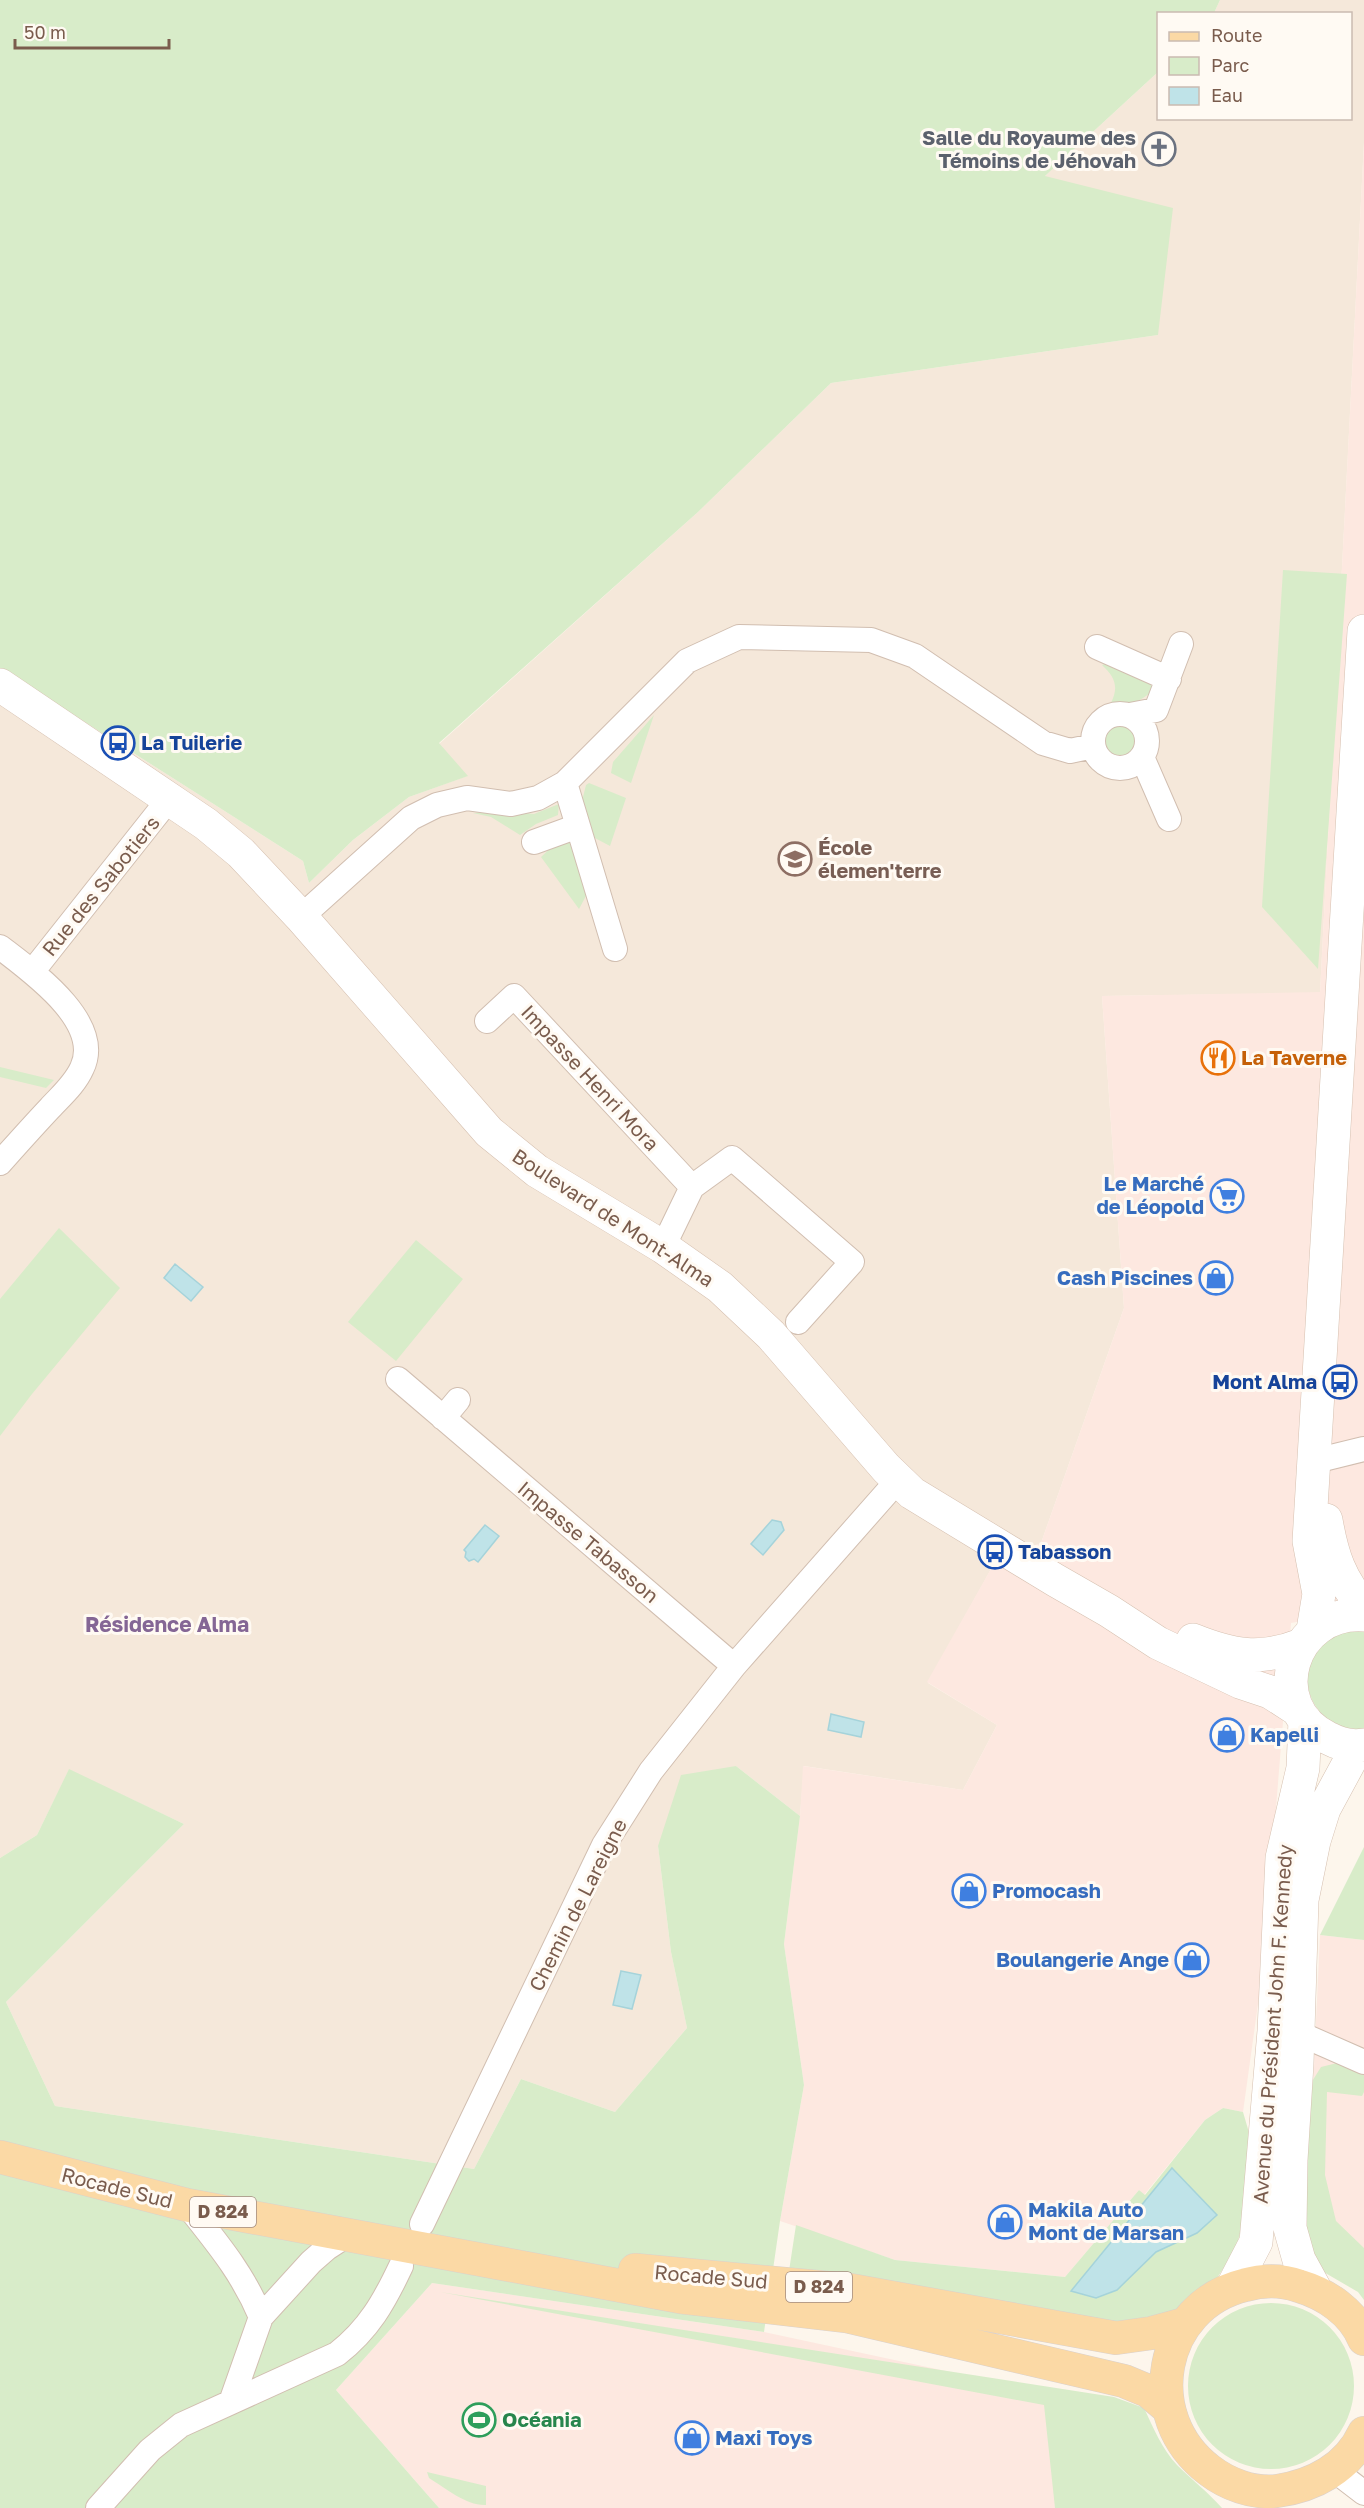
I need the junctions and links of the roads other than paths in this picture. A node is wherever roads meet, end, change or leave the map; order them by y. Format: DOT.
graph roads {
  1 [pos="1364,631"];
  2 [pos="1181,644"];
  3 [pos="1097,647"];
  4 [pos="1169,679"];
  5 [pos="0,685"];
  6 [pos="1130,715"];
  7 [pos="1093,746"];
  8 [pos="1142,757"];
  9 [pos="565,783"];
  10 [pos="169,799"];
  11 [pos="1169,819"];
  12 [pos="578,826"];
  13 [pos="534,842"];
  14 [pos="301,916"];
  15 [pos="0,947"];
  16 [pos="615,949"];
  17 [pos="32,972"];
  18 [pos="487,1021"];
  19 [pos="0,1163"];
  20 [pos="692,1187"];
  21 [pos="663,1247"];
  22 [pos="798,1322"];
  23 [pos="398,1379"];
  24 [pos="1364,1449"];
  25 [pos="1315,1461"];
  26 [pos="898,1480"];
  27 [pos="1364,1607"];
  28 [pos="1109,1611"];
  29 [pos="1364,1615"];
  30 [pos="1307,1637"];
  31 [pos="734,1666"];
  32 [pos="1301,1715"];
  33 [pos="1361,1745"];
  34 [pos="1286,2032"];
  35 [pos="1364,2062"];
  36 [pos="0,2157"];
  37 [pos="187,2205"];
  38 [pos="422,2224"];
  39 [pos="347,2235"];
  40 [pos="448,2254"];
  41 [pos="401,2266"];
  42 [pos="1232,2288"];
  43 [pos="1316,2291"];
  44 [pos="261,2317"];
  45 [pos="1185,2324"];
  46 [pos="1364,2339"];
  47 [pos="231,2402"];
  48 [pos="1167,2407"];
  49 [pos="1363,2438"];
  50 [pos="1334,2470"];
  51 [pos="1219,2478"];
  52 [pos="1364,2493"];
  53 [pos="1296,2498"];
  54 [pos="98,2508"];
  55 [pos="1235,2508"];
  1 -- 25 [label="main road"];
  2 -- 4 [label="street"];
  3 -- 4 [label="street"];
  4 -- 6 [label="street"];
  5 -- 10 [label="main road, Boulevard de Mont-Alma"];
  6 -- 7 [label="street"];
  6 -- 8 [label="street"];
  7 -- 8 [label="street"];
  7 -- 9 [label="street"];
  8 -- 11 [label="street"];
  9 -- 12 [label="street"];
  9 -- 14 [label="street"];
  10 -- 14 [label="main road, Boulevard de Mont-Alma"];
  10 -- 17 [label="street, Rue des Sabotiers"];
  12 -- 13 [label="street"];
  12 -- 16 [label="street"];
  14 -- 21 [label="main road, Boulevard de Mont-Alma"];
  15 -- 17 [label="street, Rue des Sabotiers"];
  17 -- 19 [label="street, Rue des Sabotiers"];
  18 -- 20 [label="street, Impasse Henri Mora"];
  20 -- 21 [label="street"];
  20 -- 22 [label="street"];
  21 -- 26 [label="main road, Boulevard de Mont-Alma"];
  23 -- 31 [label="street, Impasse Tabasson"];
  24 -- 25 [label="street"];
  25 -- 27 [label="main road"];
  25 -- 30 [label="main road"];
  26 -- 28 [label="main road, Boulevard de Mont-Alma"];
  26 -- 31 [label="street, Chemin de Lareigne"];
  28 -- 30 [label="main road, Boulevard de Mont-Alma"];
  28 -- 32 [label="main road, Boulevard de Mont-Alma"];
  29 -- 30 [label="main road, Boulevard de Mont-Alma"];
  30 -- 32 [label="main road, Avenue du Président John F. Kennedy"];
  31 -- 38 [label="street, Chemin de Lareigne"];
  32 -- 33 [label="main road, Boulevard de Mont-Alma"];
  32 -- 34 [label="main road, Avenue du Président John F. Kennedy"];
  33 -- 34 [label="main road, Avenue du Président John F. Kennedy"];
  34 -- 35 [label="street"];
  34 -- 42 [label="main road, Avenue du Président John F. Kennedy"];
  34 -- 43 [label="main road, Avenue du Président John F. Kennedy"];
  36 -- 37 [label="main road, Rocade Sud / D 824"];
  37 -- 39 [label="main road, Rocade Sud / D 824"];
  37 -- 44 [label="street"];
  39 -- 40 [label="main road, Rocade Sud / D 824"];
  39 -- 44 [label="street"];
  40 -- 45 [label="main road, Rocade Sud / D 824"];
  40 -- 48 [label="main road, Rocade Sud / D 824"];
  41 -- 47 [label="street"];
  42 -- 43 [label="main road"];
  42 -- 45 [label="main road"];
  43 -- 46 [label="main road"];
  44 -- 47 [label="street"];
  45 -- 48 [label="main road"];
  47 -- 54 [label="street"];
  48 -- 51 [label="main road"];
  49 -- 50 [label="main road"];
  50 -- 52 [label="street"];
  50 -- 53 [label="main road"];
  51 -- 53 [label="main road"];
  51 -- 55 [label="main road"];
}
